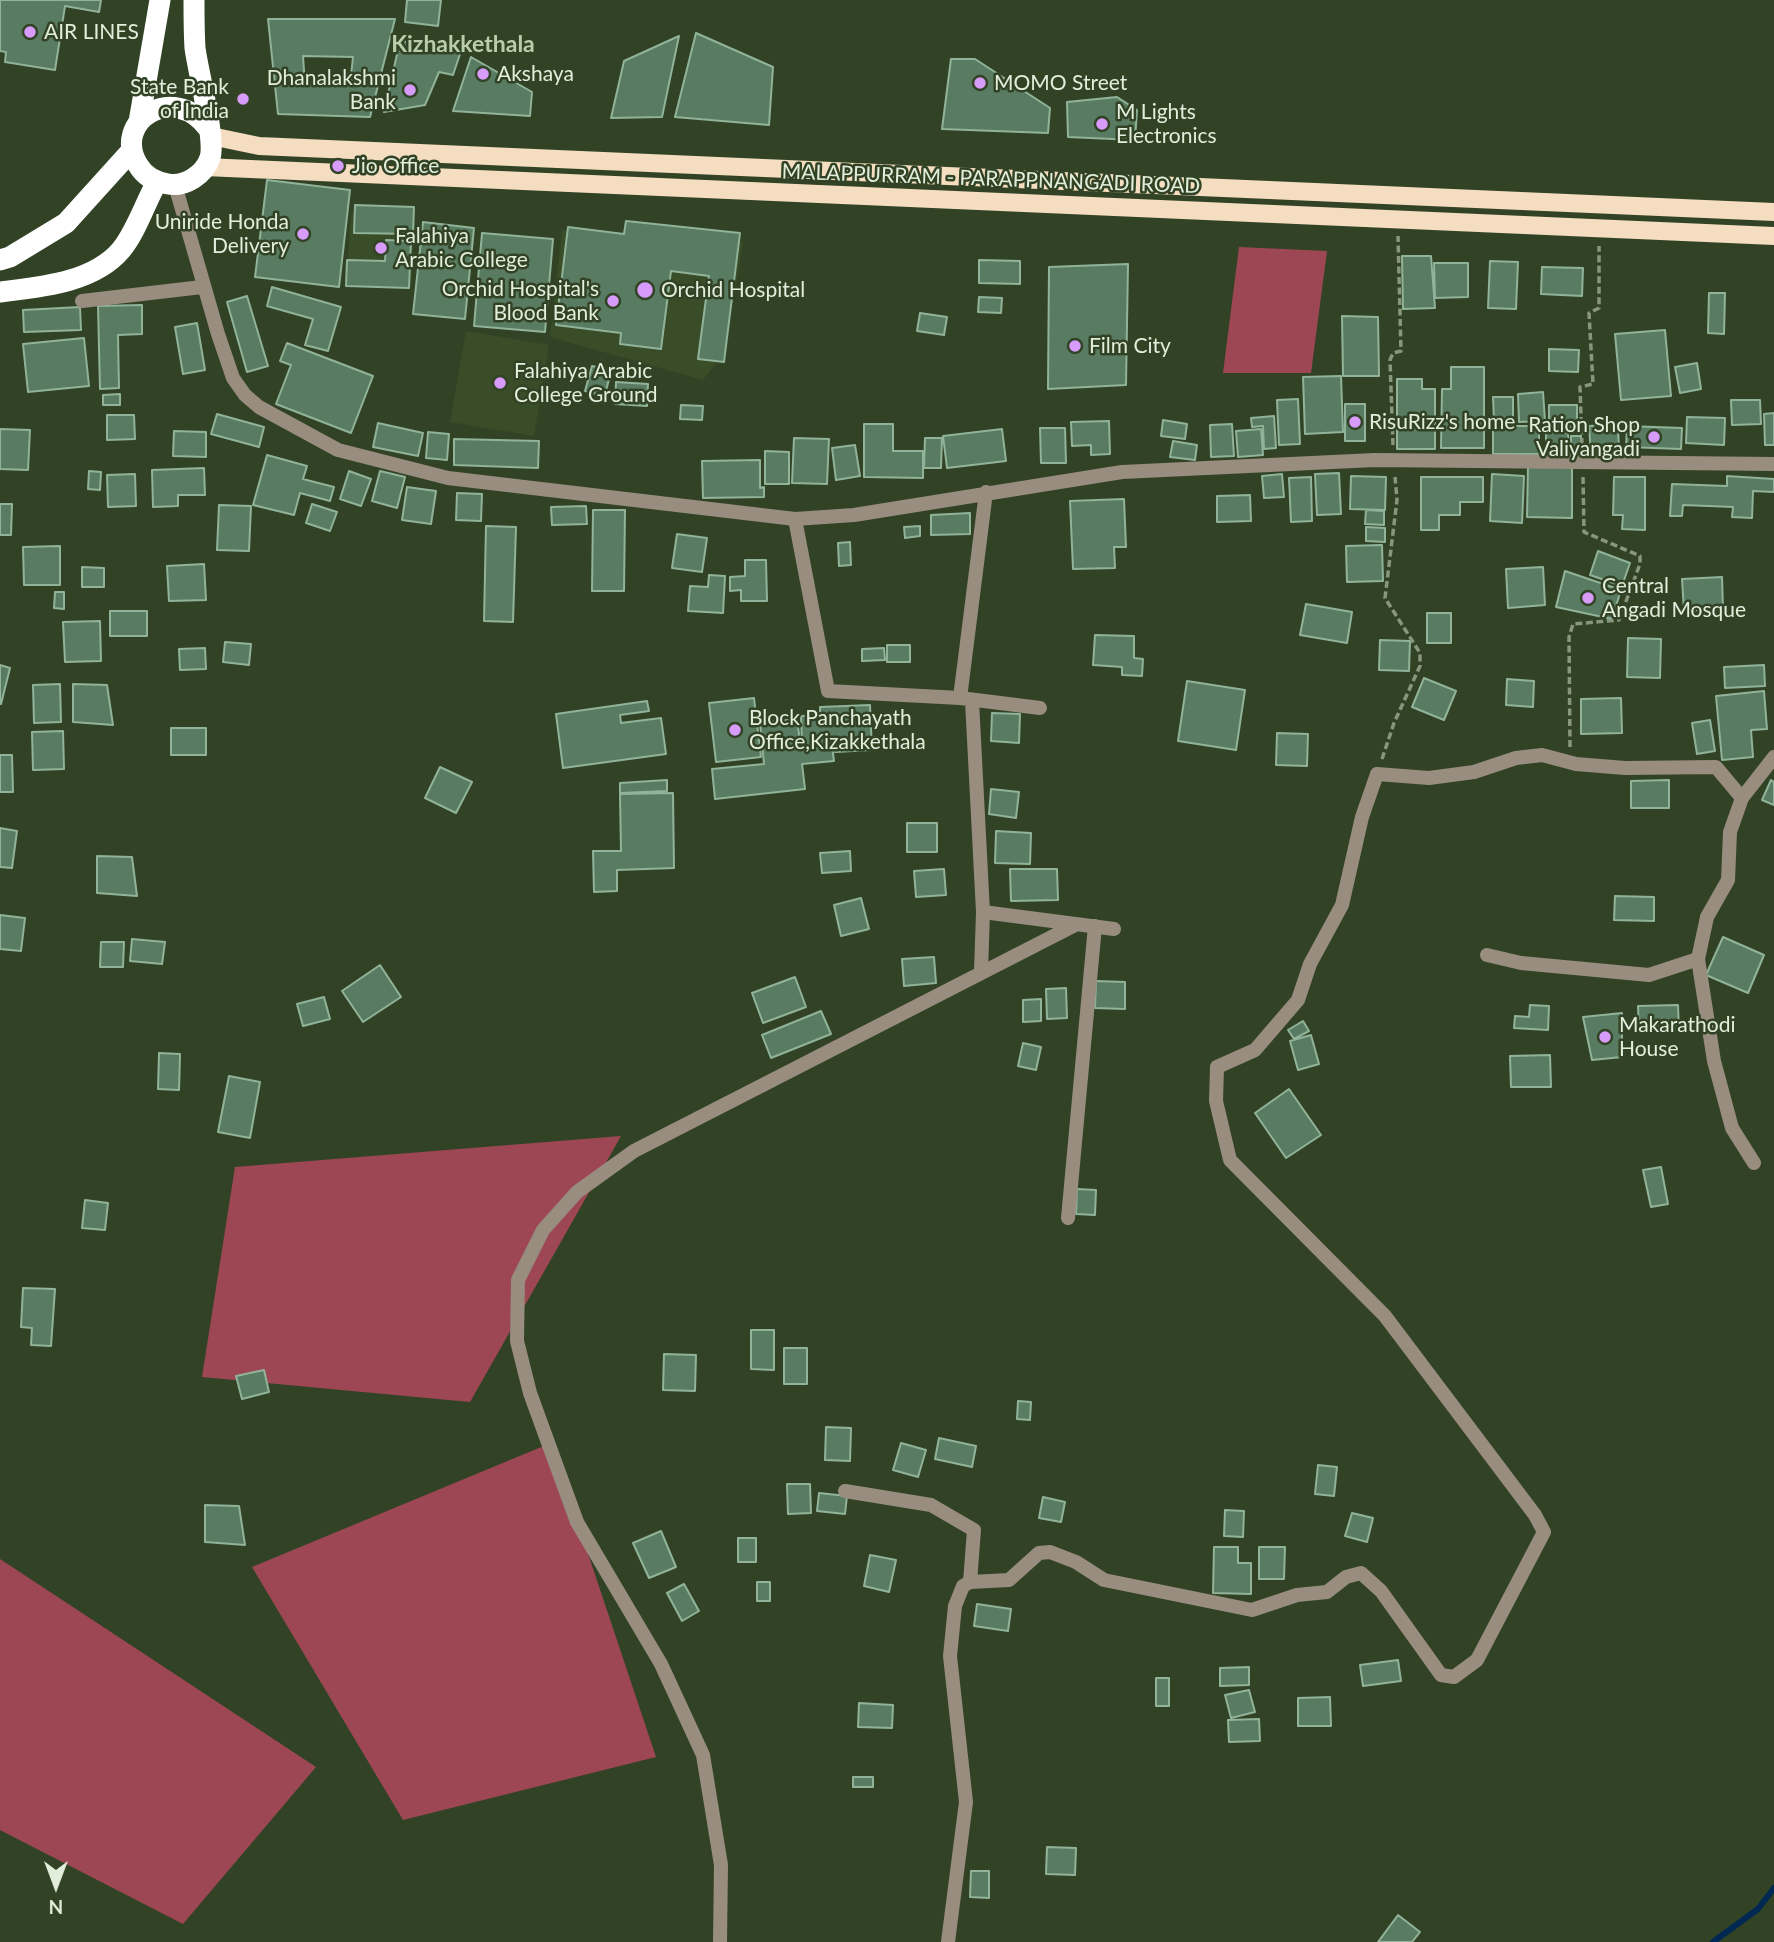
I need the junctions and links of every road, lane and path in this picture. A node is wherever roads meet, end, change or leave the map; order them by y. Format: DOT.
graph roads {
  1 [pos="160,0"];
  2 [pos="194,0"];
  3 [pos="139,122"];
  4 [pos="209,132"];
  5 [pos="132,150"];
  6 [pos="205,167"];
  7 [pos="166,184"];
  8 [pos="1774,212"];
  9 [pos="1398,219"];
  10 [pos="1599,229"];
  11 [pos="1774,236"];
  12 [pos="0,260"];
  13 [pos="202,287"];
  14 [pos="0,292"];
  15 [pos="82,301"];
  16 [pos="1393,460"];
  17 [pos="1583,462"];
  18 [pos="1774,464"];
  19 [pos="986,492"];
  20 [pos="795,519"];
  21 [pos="966,699"];
  22 [pos="1040,708"];
  23 [pos="1773,758"];
  24 [pos="1571,763"];
  25 [pos="1377,774"];
  26 [pos="1742,798"];
  27 [pos="983,912"];
  28 [pos="1077,924"];
  29 [pos="1095,926"];
  30 [pos="1114,929"];
  31 [pos="1487,955"];
  32 [pos="1698,959"];
  33 [pos="981,972"];
  34 [pos="1754,1163"];
  35 [pos="1068,1218"];
  36 [pos="845,1491"];
  37 [pos="970,1582"];
  38 [pos="720,1942"];
  39 [pos="948,1942"];
  1 -- 3 [label="highway"];
  2 -- 4 [label="highway"];
  3 -- 4 [label="highway"];
  3 -- 5 [label="highway"];
  4 -- 6 [label="highway"];
  4 -- 8 [label="main road, MALAPPURRAM - PARAPPNANGADI ROAD"];
  5 -- 7 [label="highway"];
  5 -- 12 [label="highway"];
  6 -- 7 [label="highway"];
  6 -- 9 [label="main road, MALAPPURRAM - PARAPPNANGADI ROAD"];
  7 -- 13 [label="street"];
  7 -- 14 [label="highway"];
  9 -- 10 [label="main road, MALAPPURRAM - PARAPPNANGADI ROAD"];
  9 -- 16 [label="path"];
  10 -- 11 [label="main road, MALAPPURRAM - PARAPPNANGADI ROAD"];
  10 -- 17 [label="path"];
  13 -- 15 [label="street"];
  13 -- 20 [label="street"];
  16 -- 17 [label="street"];
  16 -- 19 [label="street"];
  16 -- 25 [label="path"];
  17 -- 18 [label="street"];
  17 -- 24 [label="path"];
  19 -- 20 [label="street"];
  19 -- 21 [label="street"];
  20 -- 21 [label="street"];
  21 -- 22 [label="street"];
  21 -- 27 [label="street"];
  23 -- 26 [label="street"];
  24 -- 25 [label="street"];
  24 -- 26 [label="street"];
  25 -- 37 [label="street"];
  26 -- 32 [label="street"];
  27 -- 28 [label="street"];
  27 -- 33 [label="street"];
  28 -- 29 [label="street"];
  28 -- 33 [label="street"];
  29 -- 30 [label="street"];
  29 -- 35 [label="street"];
  31 -- 32 [label="street"];
  32 -- 34 [label="street"];
  33 -- 38 [label="street"];
  36 -- 37 [label="street"];
  37 -- 39 [label="street"];
}
